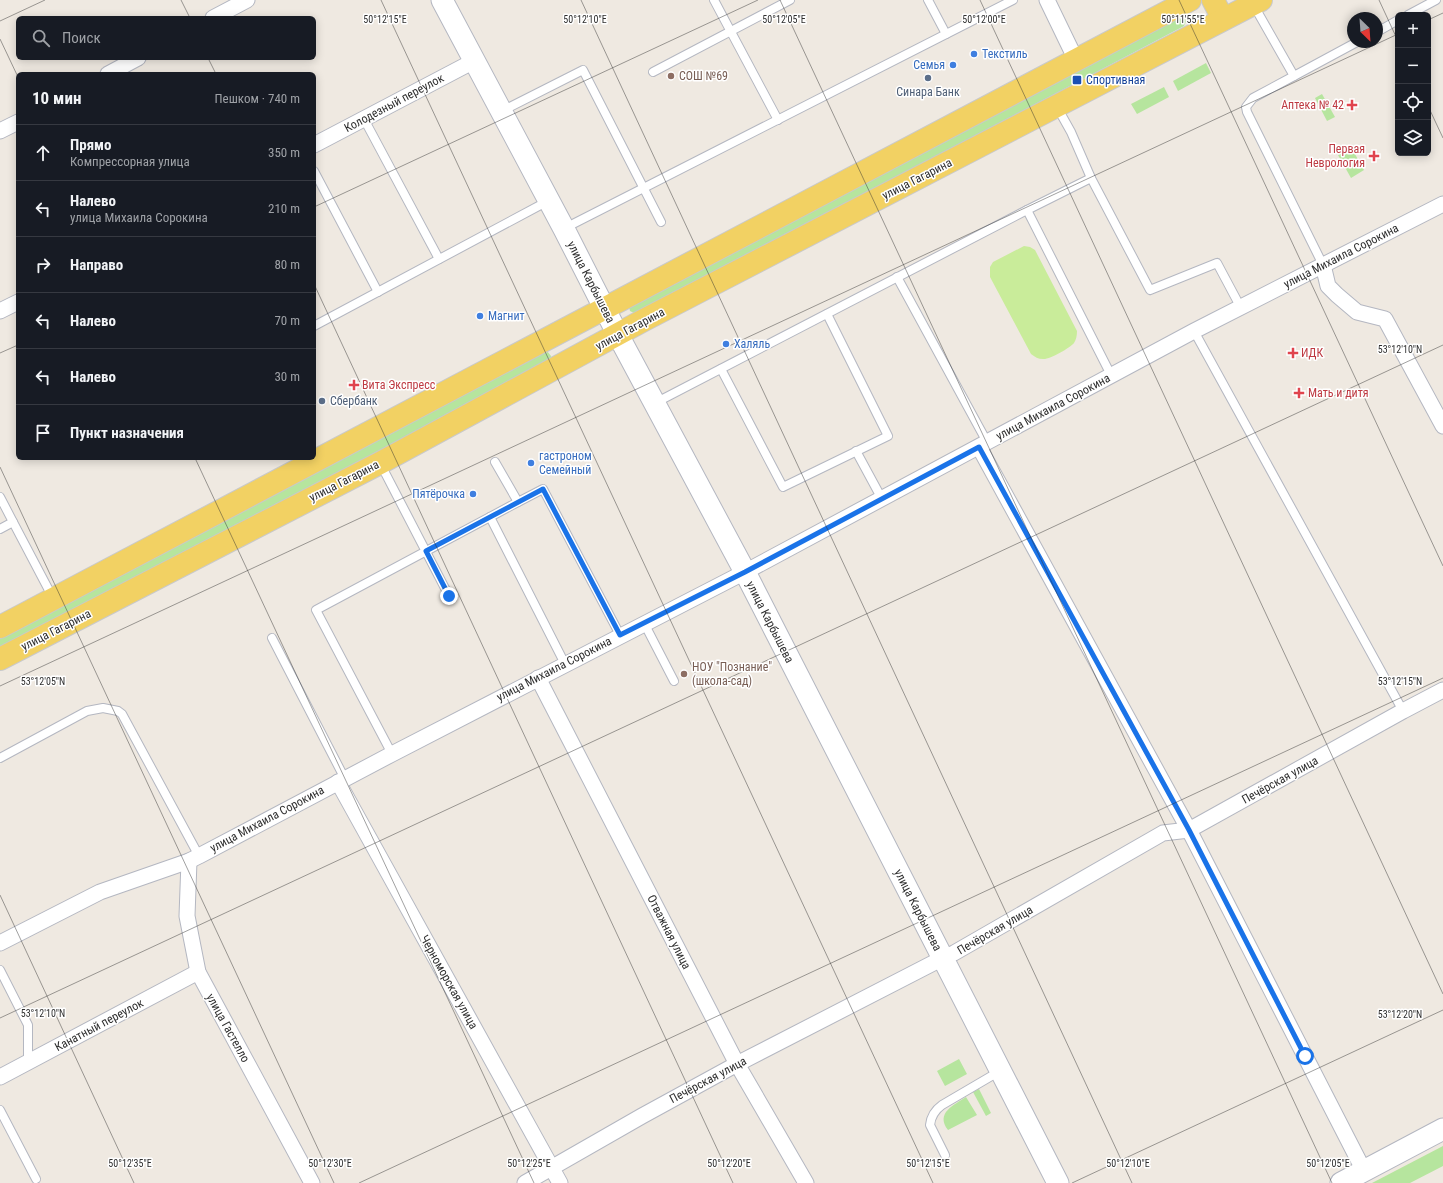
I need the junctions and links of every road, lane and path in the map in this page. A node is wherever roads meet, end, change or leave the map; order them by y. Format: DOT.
graph roads {
  1 [pos="247,0"];
  2 [pos="442,0"];
  3 [pos="714,0"];
  4 [pos="790,0"];
  5 [pos="928,0"];
  6 [pos="1013,0"];
  7 [pos="1047,0"];
  8 [pos="1190,0"];
  9 [pos="1213,0"];
  10 [pos="1436,0"];
  11 [pos="1257,2"];
  12 [pos="1414,12"];
  13 [pos="217,16"];
  14 [pos="1223,19"];
  15 [pos="1395,22"];
  16 [pos="1383,29"];
  17 [pos="731,31"];
  18 [pos="946,34"];
  19 [pos="1347,48"];
  20 [pos="134,60"];
  21 [pos="1076,60"];
  22 [pos="474,61"];
  23 [pos="112,72"];
  24 [pos="653,72"];
  25 [pos="1294,76"];
  26 [pos="1057,106"];
  27 [pos="501,112"];
  28 [pos="364,119"];
  29 [pos="778,120"];
  30 [pos="16,123"];
  31 [pos="0,131"];
  32 [pos="316,145"];
  33 [pos="316,175"];
  34 [pos="1091,178"];
  35 [pos="644,188"];
  36 [pos="549,200"];
  37 [pos="1443,204"];
  38 [pos="1027,210"];
  39 [pos="661,222"];
  40 [pos="564,229"];
  41 [pos="439,259"];
  42 [pos="1323,265"];
  43 [pos="897,277"];
  44 [pos="378,292"];
  45 [pos="1242,308"];
  46 [pos="604,309"];
  47 [pos="827,314"];
  48 [pos="316,325"];
  49 [pos="1194,331"];
  50 [pos="618,335"];
  51 [pos="550,337"];
  52 [pos="564,364"];
  53 [pos="721,369"];
  54 [pos="1112,375"];
  55 [pos="655,404"];
  56 [pos="1443,426"];
  57 [pos="983,445"];
  58 [pos="856,451"];
  59 [pos="495,462"];
  60 [pos="380,463"];
  61 [pos="0,497"];
  62 [pos="882,499"];
  63 [pos="518,502"];
  64 [pos="490,517"];
  65 [pos="13,522"];
  66 [pos="0,529"];
  67 [pos="426,551"];
  68 [pos="745,572"];
  69 [pos="449,596"];
  70 [pos="54,599"];
  71 [pos="644,623"];
  72 [pos="0,627"];
  73 [pos="620,635"];
  74 [pos="272,638"];
  75 [pos="0,659"];
  76 [pos="565,664"];
  77 [pos="538,678"];
  78 [pos="674,681"];
  79 [pos="1443,690"];
  80 [pos="1403,711"];
  81 [pos="392,754"];
  82 [pos="0,758"];
  83 [pos="341,780"];
  84 [pos="1189,830"];
  85 [pos="194,858"];
  86 [pos="0,942"];
  87 [pos="943,958"];
  88 [pos="0,970"];
  89 [pos="198,972"];
  90 [pos="28,1063"];
  91 [pos="737,1064"];
  92 [pos="1001,1071"];
  93 [pos="0,1077"];
  94 [pos="0,1110"];
  95 [pos="1443,1129"];
  96 [pos="945,1155"];
  97 [pos="552,1168"];
  98 [pos="1364,1171"];
  99 [pos="36,1179"];
  100 [pos="312,1183"];
  101 [pos="525,1183"];
  102 [pos="560,1183"];
  103 [pos="806,1183"];
  104 [pos="1058,1183"];
  105 [pos="1341,1183"];
  1 -- 13 [label="street"];
  2 -- 22 [label="street, улица Карбышева"];
  3 -- 17 [label="lane"];
  4 -- 17 [label="lane"];
  5 -- 18 [label="lane"];
  6 -- 18 [label="lane"];
  7 -- 21 [label="street"];
  8 -- 21 [label="main road"];
  9 -- 14 [label="main road"];
  10 -- 12 [label="lane"];
  11 -- 14 [label="main road, улица Гагарина"];
  11 -- 25 [label="lane"];
  14 -- 26 [label="main road, улица Гагарина"];
  15 -- 16 [label="lane"];
  17 -- 24 [label="lane"];
  17 -- 29 [label="lane"];
  18 -- 29 [label="lane"];
  19 -- 25 [label="lane"];
  20 -- 23 [label="street"];
  21 -- 46 [label="main road"];
  22 -- 27 [label="street, улица Карбышева"];
  22 -- 28 [label="street, Колодезный переулок"];
  25 -- 42 [label="lane"];
  26 -- 34 [label="lane"];
  26 -- 50 [label="main road, улица Гагарина"];
  27 -- 35 [label="lane"];
  27 -- 36 [label="street, улица Карбышева"];
  28 -- 32 [label="street, Колодезный переулок"];
  28 -- 41 [label="lane"];
  29 -- 35 [label="lane"];
  30 -- 31 [label="street"];
  33 -- 44 [label="lane"];
  34 -- 38 [label="lane"];
  34 -- 45 [label="lane"];
  35 -- 39 [label="lane"];
  35 -- 40 [label="lane"];
  36 -- 40 [label="street, улица Карбышева"];
  36 -- 41 [label="lane"];
  37 -- 42 [label="street, улица Михаила Сорокина"];
  38 -- 43 [label="lane"];
  38 -- 54 [label="lane"];
  40 -- 46 [label="street, улица Карбышева"];
  41 -- 44 [label="lane"];
  42 -- 45 [label="street, улица Михаила Сорокина"];
  42 -- 56 [label="street"];
  43 -- 47 [label="lane"];
  43 -- 57 [label="lane"];
  44 -- 48 [label="lane"];
  45 -- 49 [label="street, улица Михаила Сорокина"];
  46 -- 50 [label="street, улица Карбышева"];
  46 -- 51 [label="main road"];
  47 -- 53 [label="lane"];
  47 -- 58 [label="lane"];
  49 -- 54 [label="street, улица Михаила Сорокина"];
  49 -- 80 [label="lane"];
  50 -- 52 [label="main road, улица Гагарина"];
  50 -- 55 [label="street, улица Карбышева"];
  51 -- 52 [label="main road"];
  51 -- 70 [label="main road"];
  52 -- 60 [label="main road, улица Гагарина"];
  53 -- 55 [label="lane"];
  53 -- 58 [label="lane"];
  54 -- 57 [label="street, улица Михаила Сорокина"];
  55 -- 68 [label="street, улица Карбышева"];
  57 -- 62 [label="street, улица Михаила Сорокина"];
  57 -- 84 [label="street"];
  58 -- 62 [label="lane"];
  59 -- 63 [label="lane"];
  60 -- 67 [label="lane"];
  60 -- 75 [label="main road, улица Гагарина"];
  61 -- 65 [label="lane"];
  62 -- 68 [label="street, улица Михаила Сорокина"];
  63 -- 64 [label="lane"];
  63 -- 73 [label="lane"];
  64 -- 67 [label="lane"];
  64 -- 76 [label="lane"];
  65 -- 66 [label="lane"];
  65 -- 70 [label="lane"];
  67 -- 69 [label="lane"];
  67 -- 81 [label="lane"];
  68 -- 71 [label="street, улица Михаила Сорокина"];
  68 -- 87 [label="street, улица Карбышева"];
  70 -- 72 [label="main road"];
  71 -- 73 [label="street, улица Михаила Сорокина"];
  71 -- 78 [label="lane"];
  73 -- 76 [label="street, улица Михаила Сорокина"];
  74 -- 83 [label="lane"];
  76 -- 77 [label="street, улица Михаила Сорокина"];
  77 -- 81 [label="street, улица Михаила Сорокина"];
  77 -- 91 [label="street, Отважная улица"];
  79 -- 80 [label="street, Печёрская улица"];
  80 -- 84 [label="street, Печёрская улица"];
  81 -- 83 [label="street, улица Михаила Сорокина"];
  82 -- 85 [label="lane"];
  83 -- 85 [label="street, улица Михаила Сорокина"];
  83 -- 97 [label="street, Черноморская улица"];
  84 -- 87 [label="street, Печёрская улица"];
  84 -- 98 [label="street"];
  85 -- 86 [label="street, улица Михаила Сорокина"];
  85 -- 89 [label="street, улица Гастелло"];
  87 -- 91 [label="street, Печёрская улица"];
  87 -- 92 [label="street, улица Карбышева"];
  88 -- 90 [label="lane"];
  89 -- 90 [label="street, Канатный переулок"];
  89 -- 100 [label="street, улица Гастелло"];
  90 -- 93 [label="street, Канатный переулок"];
  91 -- 97 [label="street, Печёрская улица"];
  91 -- 103 [label="street, Отважная улица"];
  92 -- 96 [label="lane"];
  92 -- 104 [label="street, улица Карбышева"];
  94 -- 99 [label="lane"];
  95 -- 98 [label="street"];
  97 -- 101 [label="street, Печёрская улица"];
  97 -- 102 [label="street, Черноморская улица"];
  98 -- 105 [label="street"];
}
